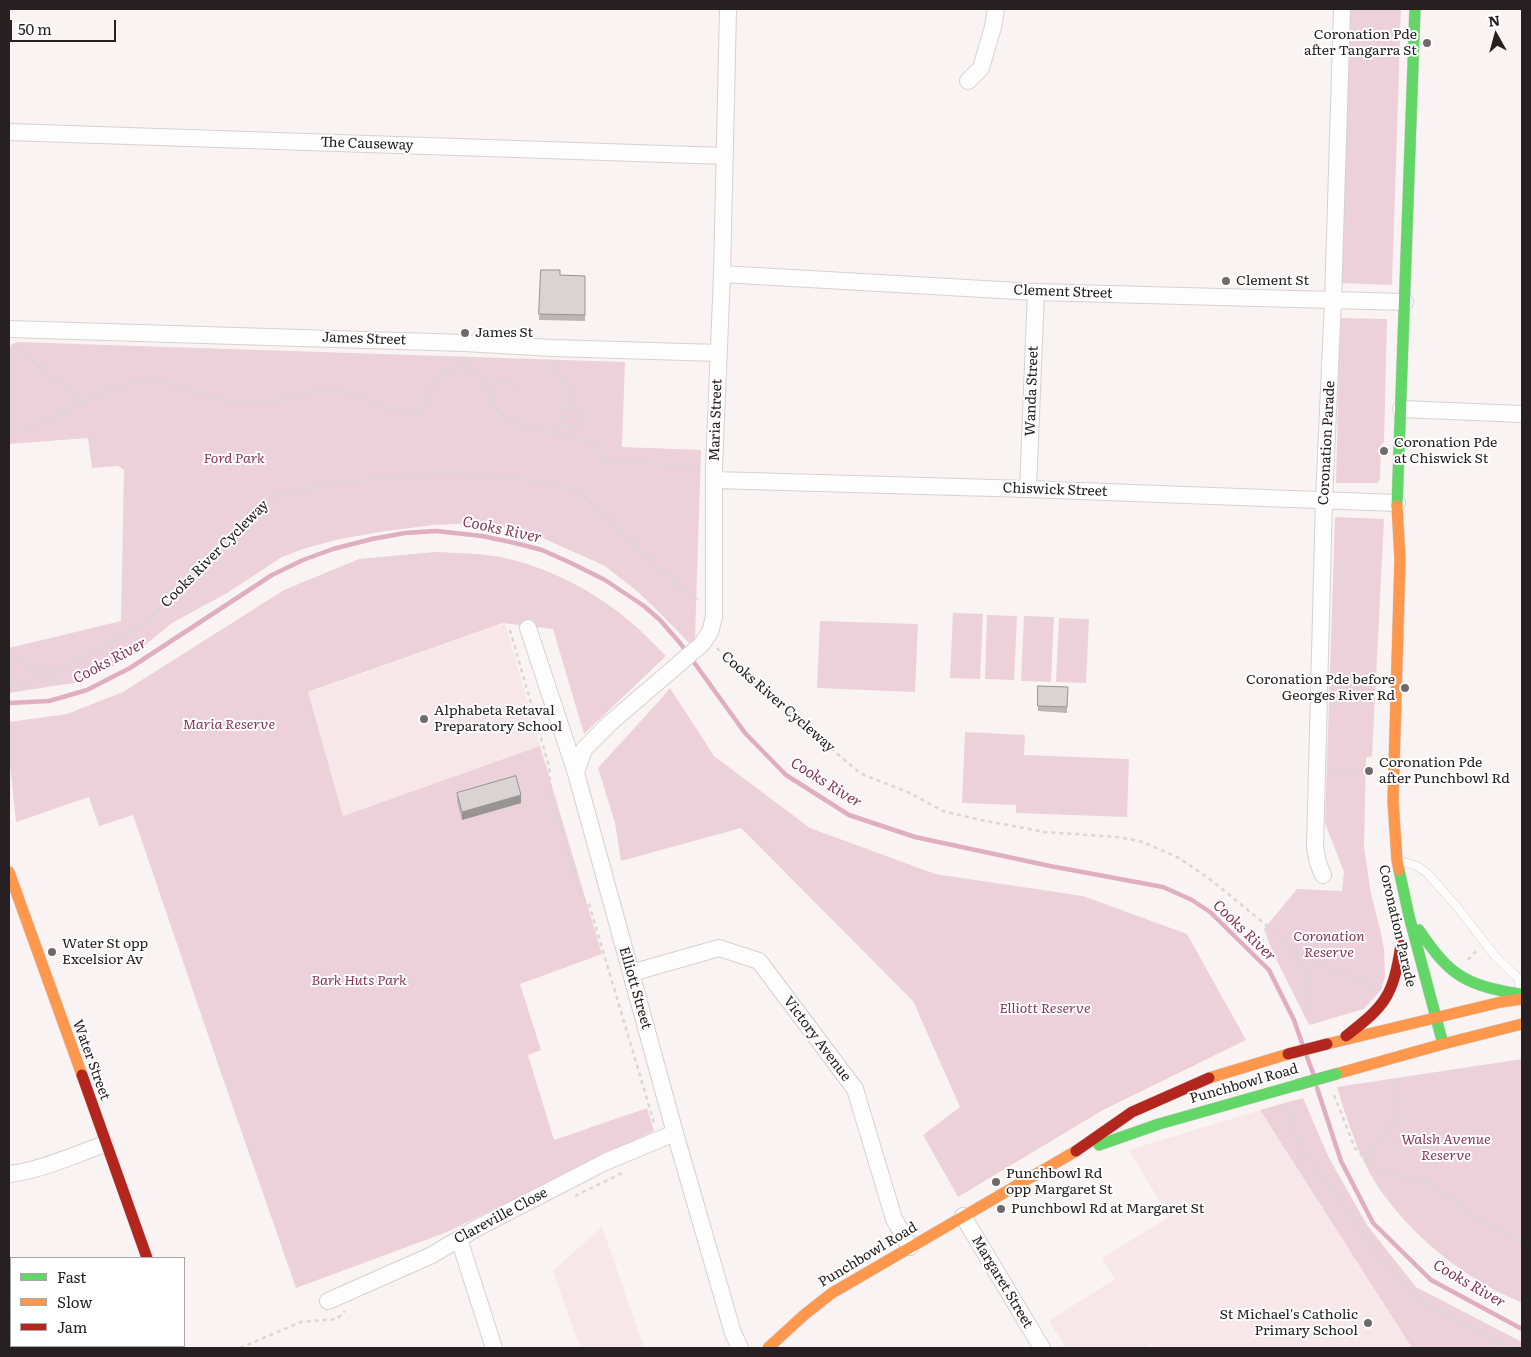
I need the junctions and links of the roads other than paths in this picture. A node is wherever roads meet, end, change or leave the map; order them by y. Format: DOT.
graph roads {
  1 [pos="728,9"];
  2 [pos="996,9"];
  3 [pos="1342,9"];
  4 [pos="1415,9"];
  5 [pos="968,81"];
  6 [pos="9,132"];
  7 [pos="725,156"];
  8 [pos="722,274"];
  9 [pos="1036,292"];
  10 [pos="1333,300"];
  11 [pos="1404,302"];
  12 [pos="9,329"];
  13 [pos="718,352"];
  14 [pos="1400,409"];
  15 [pos="1522,414"];
  16 [pos="714,473"];
  17 [pos="1028,489"];
  18 [pos="1324,500"];
  19 [pos="1397,503"];
  20 [pos="1388,562"];
  21 [pos="528,628"];
  22 [pos="576,773"];
  23 [pos="1397,860"];
  24 [pos="9,872"];
  25 [pos="1323,875"];
  26 [pos="1409,916"];
  27 [pos="631,973"];
  28 [pos="1408,973"];
  29 [pos="1522,995"];
  30 [pos="1522,999"];
  31 [pos="1417,1008"];
  32 [pos="1437,1017"];
  33 [pos="1522,1024"];
  34 [pos="1424,1035"];
  35 [pos="1332,1043"];
  36 [pos="1443,1044"];
  37 [pos="675,1133"];
  38 [pos="105,1144"];
  39 [pos="1071,1154"];
  40 [pos="9,1174"];
  41 [pos="963,1216"];
  42 [pos="459,1239"];
  43 [pos="910,1247"];
  44 [pos="147,1257"];
  45 [pos="328,1300"];
  46 [pos="494,1348"];
  47 [pos="740,1348"];
  48 [pos="768,1348"];
  49 [pos="1042,1348"];
  1 -- 7 [label="street, Maria Street"];
  2 -- 5 [label="street"];
  3 -- 10 [label="street, Coronation Parade"];
  4 -- 11 [label="main road, Coronation Parade"];
  6 -- 7 [label="street, The Causeway"];
  7 -- 8 [label="street, Maria Street"];
  8 -- 9 [label="street, Clement Street"];
  8 -- 13 [label="street, Maria Street"];
  9 -- 10 [label="street, Clement Street"];
  9 -- 17 [label="street, Wanda Street"];
  10 -- 11 [label="street, Clement Street"];
  10 -- 18 [label="street, Coronation Parade"];
  11 -- 14 [label="main road, Coronation Parade"];
  12 -- 13 [label="street, James Street"];
  13 -- 16 [label="street, Maria Street"];
  14 -- 15 [label="street"];
  14 -- 19 [label="main road, Coronation Parade"];
  16 -- 17 [label="street, Chiswick Street"];
  16 -- 22 [label="street, Maria Street"];
  17 -- 18 [label="street, Chiswick Street"];
  18 -- 19 [label="street, Chiswick Street"];
  18 -- 25 [label="street, Coronation Parade"];
  19 -- 20 [label="main road, Coronation Parade"];
  19 -- 23 [label="main road, Coronation Parade"];
  21 -- 22 [label="street, Elliott Street"];
  22 -- 27 [label="street, Elliott Street"];
  23 -- 26 [label="main road, Coronation Parade"];
  23 -- 29 [label="lane, Coronation Parade"];
  24 -- 38 [label="main road, Water Street"];
  26 -- 29 [label="main road"];
  26 -- 32 [label="main road, Coronation Parade"];
  27 -- 37 [label="street, Elliott Street"];
  27 -- 43 [label="street, Victory Avenue"];
  28 -- 35 [label="main road, Coronation Parade"];
  30 -- 32 [label="main road"];
  31 -- 34 [label="main road"];
  32 -- 34 [label="main road"];
  32 -- 36 [label="main road, Coronation Parade"];
  33 -- 36 [label="main road"];
  34 -- 35 [label="main road, Punchbowl Road"];
  34 -- 36 [label="main road"];
  34 -- 39 [label="main road, Punchbowl Road, bridge"];
  35 -- 39 [label="main road, Punchbowl Road, bridge"];
  37 -- 42 [label="street, Clareville Close"];
  37 -- 47 [label="street, Elliott Street"];
  38 -- 40 [label="street"];
  38 -- 44 [label="main road, Water Street"];
  39 -- 41 [label="main road, Punchbowl Road"];
  41 -- 43 [label="main road, Punchbowl Road"];
  41 -- 49 [label="street, Margaret Street"];
  42 -- 45 [label="street, Clareville Close"];
  42 -- 46 [label="street"];
  43 -- 48 [label="main road, Punchbowl Road"];
}
